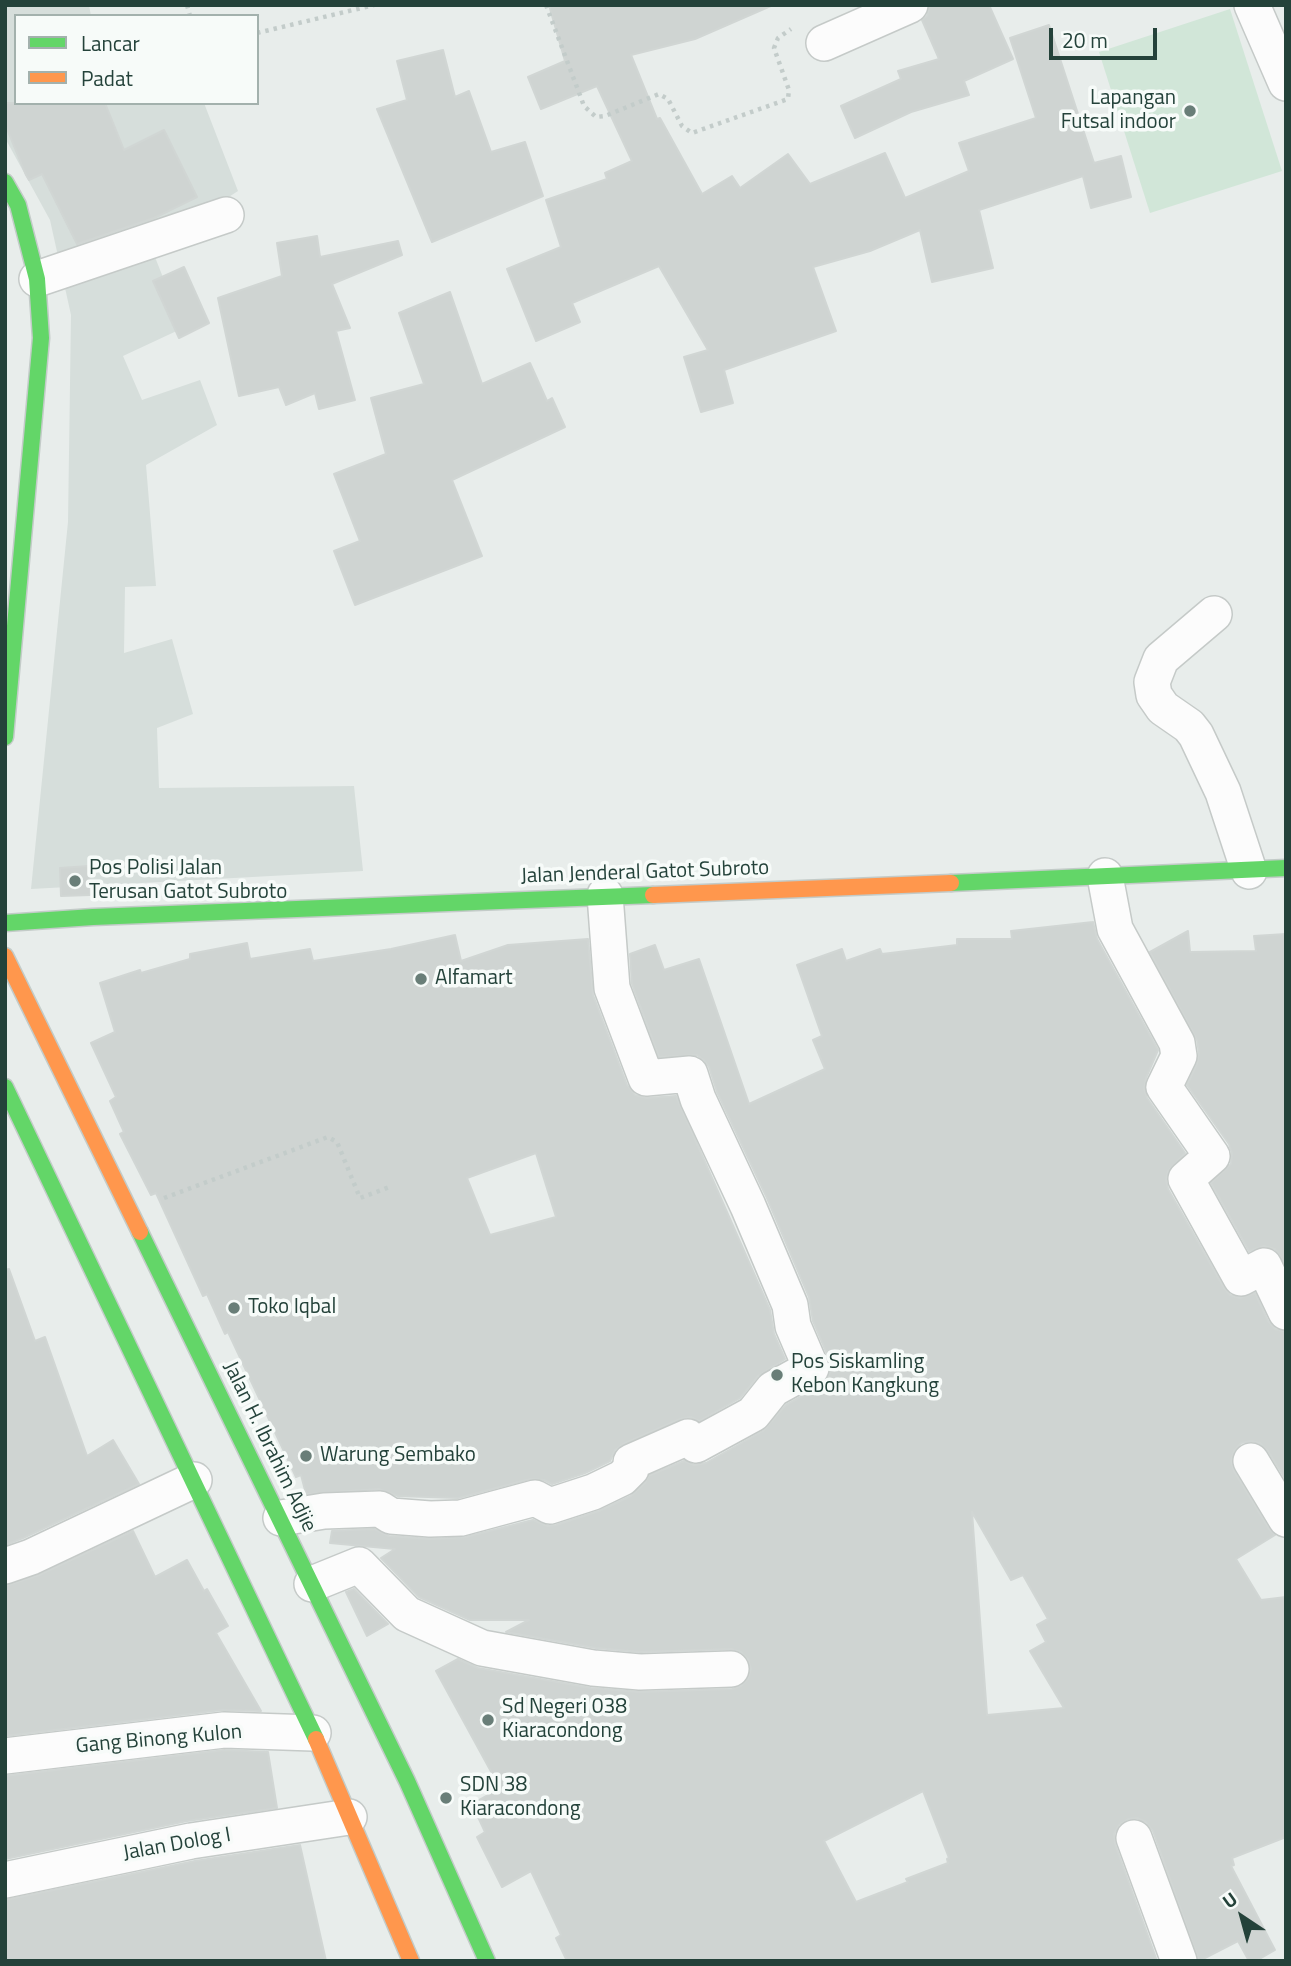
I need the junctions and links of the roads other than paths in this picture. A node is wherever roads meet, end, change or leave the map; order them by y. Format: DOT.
graph roads {
  1 [pos="910,5"];
  2 [pos="1252,5"];
  3 [pos="812,39"];
  4 [pos="1286,83"];
  5 [pos="5,182"];
  6 [pos="226,215"];
  7 [pos="37,279"];
  8 [pos="1214,614"];
  9 [pos="5,737"];
  10 [pos="1286,868"];
  11 [pos="1249,872"];
  12 [pos="1105,876"];
  13 [pos="605,895"];
  14 [pos="5,923"];
  15 [pos="5,956"];
  16 [pos="5,1087"];
  17 [pos="1286,1312"];
  18 [pos="1251,1461"];
  19 [pos="194,1479"];
  20 [pos="281,1518"];
  21 [pos="1286,1519"];
  22 [pos="5,1566"];
  23 [pos="312,1584"];
  24 [pos="731,1669"];
  25 [pos="313,1733"];
  26 [pos="5,1756"];
  27 [pos="349,1817"];
  28 [pos="1134,1839"];
  29 [pos="5,1880"];
  30 [pos="411,1961"];
  31 [pos="487,1961"];
  32 [pos="1179,1961"];
  1 -- 3 [label="street"];
  2 -- 4 [label="street"];
  5 -- 7 [label="main road"];
  6 -- 7 [label="street"];
  7 -- 9 [label="main road"];
  8 -- 11 [label="street"];
  10 -- 11 [label="main road, Jalan Jenderal Gatot Subroto"];
  11 -- 12 [label="main road, Jalan Jenderal Gatot Subroto"];
  12 -- 13 [label="main road, Jalan Jenderal Gatot Subroto"];
  12 -- 17 [label="street"];
  13 -- 14 [label="main road, Jalan Jenderal Gatot Subroto"];
  13 -- 20 [label="street"];
  15 -- 20 [label="main road, Jalan H. Ibrahim Adjie"];
  16 -- 19 [label="main road"];
  18 -- 21 [label="street"];
  19 -- 22 [label="street"];
  19 -- 25 [label="main road"];
  20 -- 23 [label="main road, Jalan H. Ibrahim Adjie"];
  23 -- 24 [label="street"];
  23 -- 31 [label="main road, Jalan H. Ibrahim Adjie"];
  25 -- 26 [label="street, Gang Binong Kulon"];
  25 -- 27 [label="main road"];
  27 -- 29 [label="street, Jalan Dolog I"];
  27 -- 30 [label="main road"];
  28 -- 32 [label="street"];
}
